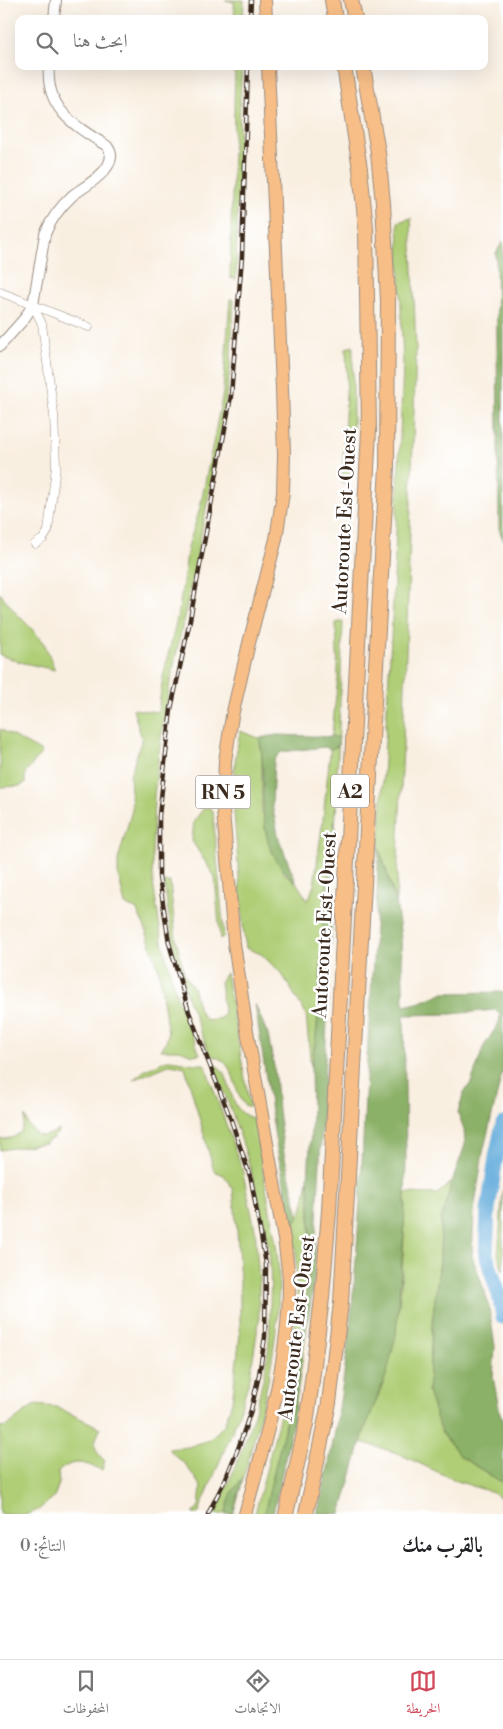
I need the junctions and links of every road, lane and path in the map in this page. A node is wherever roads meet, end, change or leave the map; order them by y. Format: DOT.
graph roads {
  1 [pos="56,0"];
  2 [pos="266,0"];
  3 [pos="332,0"];
  4 [pos="351,0"];
  5 [pos="54,15"];
  6 [pos="266,15"];
  7 [pos="334,15"];
  8 [pos="354,15"];
  9 [pos="49,70"];
  10 [pos="268,70"];
  11 [pos="345,70"];
  12 [pos="364,70"];
  13 [pos="0,292"];
  14 [pos="33,305"];
  15 [pos="90,328"];
  16 [pos="0,346"];
  17 [pos="36,544"];
  18 [pos="245,1514"];
  19 [pos="286,1514"];
  20 [pos="306,1514"];
  1 -- 5 [label="street"];
  2 -- 6 [label="main road"];
  3 -- 7 [label="highway"];
  4 -- 8 [label="highway"];
  9 -- 14 [label="street"];
  10 -- 18 [label="main road, RN 5"];
  11 -- 19 [label="highway, Autoroute Est-Ouest / A2"];
  12 -- 20 [label="highway, Autoroute Est-Ouest / A2"];
  13 -- 14 [label="street"];
  14 -- 15 [label="street"];
  14 -- 16 [label="street"];
  14 -- 17 [label="street"];
}
